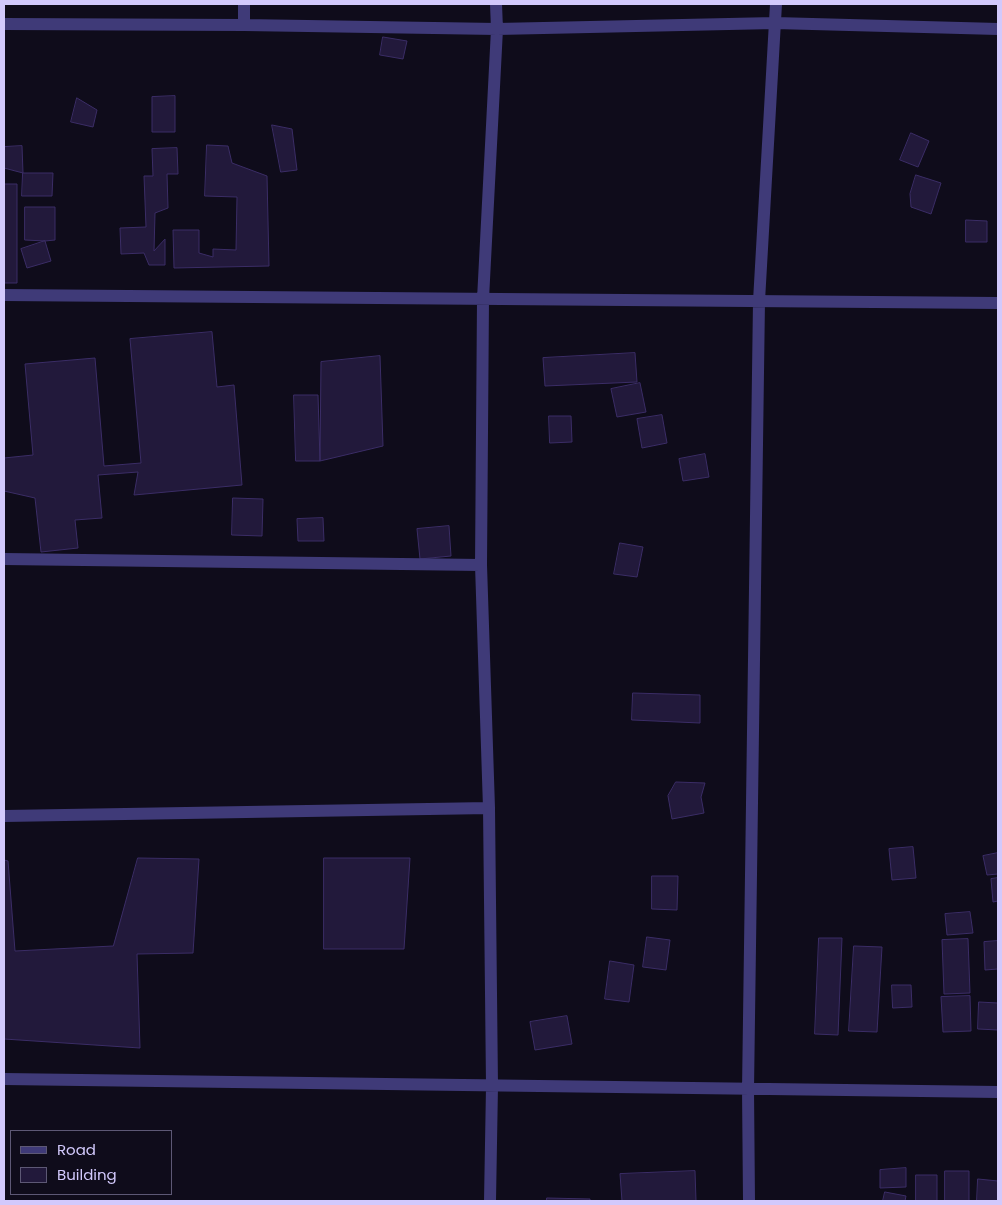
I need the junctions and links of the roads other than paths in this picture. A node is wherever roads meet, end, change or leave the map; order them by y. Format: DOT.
graph roads {
  1 [pos="244,4"];
  2 [pos="496,4"];
  3 [pos="776,4"];
  4 [pos="775,23"];
  5 [pos="4,24"];
  6 [pos="244,25"];
  7 [pos="998,29"];
  8 [pos="497,30"];
  9 [pos="4,295"];
  10 [pos="483,299"];
  11 [pos="759,301"];
  12 [pos="998,303"];
  13 [pos="4,559"];
  14 [pos="480,565"];
  15 [pos="489,808"];
  16 [pos="4,816"];
  17 [pos="4,1079"];
  18 [pos="492,1086"];
  19 [pos="748,1089"];
  20 [pos="998,1092"];
  21 [pos="490,1201"];
  22 [pos="749,1201"];
  1 -- 6 [label="street"];
  2 -- 8 [label="street"];
  3 -- 4 [label="street"];
  4 -- 7 [label="street"];
  4 -- 8 [label="street"];
  4 -- 11 [label="street"];
  5 -- 6 [label="street"];
  6 -- 8 [label="street"];
  8 -- 10 [label="street"];
  9 -- 10 [label="street"];
  10 -- 11 [label="street"];
  10 -- 14 [label="street"];
  11 -- 12 [label="street"];
  11 -- 19 [label="street"];
  13 -- 14 [label="street"];
  14 -- 15 [label="street"];
  15 -- 16 [label="street"];
  15 -- 18 [label="street"];
  17 -- 18 [label="street"];
  18 -- 19 [label="street"];
  18 -- 21 [label="street"];
  19 -- 20 [label="street"];
  19 -- 22 [label="street"];
}
